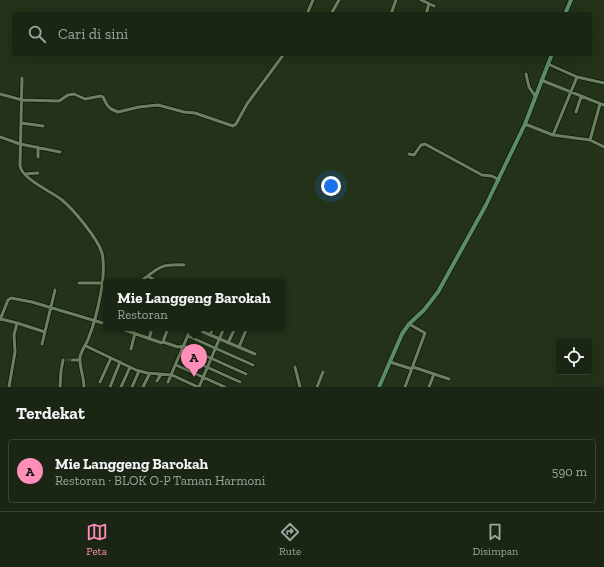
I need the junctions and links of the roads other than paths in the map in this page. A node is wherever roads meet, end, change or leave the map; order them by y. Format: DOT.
graph roads {
  1 [pos="313,0"];
  2 [pos="339,0"];
  3 [pos="396,0"];
  4 [pos="421,0"];
  5 [pos="571,0"];
  6 [pos="429,4"];
  7 [pos="434,6"];
  8 [pos="308,12"];
  9 [pos="332,12"];
  10 [pos="392,12"];
  11 [pos="427,12"];
  12 [pos="566,12"];
  13 [pos="283,56"];
  14 [pos="552,56"];
  15 [pos="548,64"];
  16 [pos="526,74"];
  17 [pos="577,77"];
  18 [pos="22,78"];
  19 [pos="541,80"];
  20 [pos="604,83"];
  21 [pos="570,92"];
  22 [pos="0,94"];
  23 [pos="535,96"];
  24 [pos="581,97"];
  25 [pos="22,100"];
  26 [pos="600,104"];
  27 [pos="604,105"];
  28 [pos="576,112"];
  29 [pos="21,123"];
  30 [pos="525,124"];
  31 [pos="43,126"];
  32 [pos="553,135"];
  33 [pos="0,137"];
  34 [pos="590,140"];
  35 [pos="20,144"];
  36 [pos="38,147"];
  37 [pos="604,147"];
  38 [pos="60,152"];
  39 [pos="409,154"];
  40 [pos="38,157"];
  41 [pos="38,173"];
  42 [pos="24,174"];
  43 [pos="499,180"];
  44 [pos="184,266"];
  45 [pos="148,276"];
  46 [pos="144,279"];
  47 [pos="152,279"];
  48 [pos="79,283"];
  49 [pos="102,283"];
  50 [pos="101,288"];
  51 [pos="55,290"];
  52 [pos="51,307"];
  53 [pos="0,319"];
  54 [pos="94,320"];
  55 [pos="17,323"];
  56 [pos="103,323"];
  57 [pos="409,324"];
  58 [pos="128,331"];
  59 [pos="151,331"];
  60 [pos="167,331"];
  61 [pos="190,331"];
  62 [pos="204,331"];
  63 [pos="212,331"];
  64 [pos="223,331"];
  65 [pos="234,331"];
  66 [pos="246,331"];
  67 [pos="45,332"];
  68 [pos="134,333"];
  69 [pos="210,335"];
  70 [pos="188,336"];
  71 [pos="149,339"];
  72 [pos="219,339"];
  73 [pos="163,342"];
  74 [pos="228,343"];
  75 [pos="42,344"];
  76 [pos="86,346"];
  77 [pos="184,346"];
  78 [pos="239,347"];
  79 [pos="131,349"];
  80 [pos="215,349"];
  81 [pos="255,354"];
  82 [pos="180,355"];
  83 [pos="111,358"];
  84 [pos="211,358"];
  85 [pos="63,360"];
  86 [pos="72,360"];
  87 [pos="80,360"];
  88 [pos="120,362"];
  89 [pos="390,362"];
  90 [pos="176,365"];
  91 [pos="254,365"];
  92 [pos="130,367"];
  93 [pos="295,367"];
  94 [pos="207,368"];
  95 [pos="412,368"];
  96 [pos="139,371"];
  97 [pos="322,372"];
  98 [pos="150,373"];
  99 [pos="161,374"];
  100 [pos="246,374"];
  101 [pos="434,374"];
  102 [pos="172,375"];
  103 [pos="203,378"];
  104 [pos="449,379"];
  105 [pos="157,381"];
  106 [pos="100,382"];
  107 [pos="168,382"];
  108 [pos="240,382"];
  109 [pos="9,387"];
  110 [pos="60,387"];
  111 [pos="84,387"];
  112 [pos="110,387"];
  113 [pos="121,387"];
  114 [pos="132,387"];
  115 [pos="143,387"];
  116 [pos="199,387"];
  117 [pos="225,387"];
  118 [pos="300,387"];
  119 [pos="317,387"];
  120 [pos="379,387"];
  121 [pos="405,387"];
  122 [pos="429,387"];
  1 -- 8 [label="street"];
  2 -- 9 [label="street"];
  3 -- 10 [label="street"];
  4 -- 6 [label="street"];
  5 -- 12 [label="main road"];
  6 -- 7 [label="street"];
  6 -- 11 [label="street"];
  13 -- 25 [label="street"];
  14 -- 15 [label="main road"];
  15 -- 17 [label="street"];
  15 -- 19 [label="main road"];
  16 -- 23 [label="street"];
  17 -- 20 [label="street"];
  17 -- 21 [label="street"];
  18 -- 25 [label="street"];
  19 -- 21 [label="street"];
  19 -- 23 [label="main road"];
  21 -- 24 [label="street"];
  21 -- 32 [label="street"];
  22 -- 25 [label="street"];
  23 -- 30 [label="main road"];
  24 -- 26 [label="street"];
  24 -- 28 [label="street"];
  25 -- 29 [label="street"];
  26 -- 27 [label="street"];
  26 -- 34 [label="street"];
  29 -- 31 [label="street"];
  29 -- 35 [label="street"];
  30 -- 32 [label="street"];
  30 -- 43 [label="main road"];
  32 -- 34 [label="street"];
  33 -- 35 [label="street"];
  34 -- 37 [label="street"];
  35 -- 36 [label="street"];
  35 -- 42 [label="street"];
  36 -- 38 [label="street"];
  36 -- 40 [label="street"];
  39 -- 43 [label="street"];
  41 -- 42 [label="street"];
  42 -- 49 [label="street"];
  43 -- 57 [label="main road"];
  44 -- 45 [label="street"];
  45 -- 46 [label="street"];
  45 -- 47 [label="street"];
  48 -- 49 [label="street"];
  49 -- 50 [label="street"];
  50 -- 54 [label="street"];
  51 -- 52 [label="street"];
  52 -- 53 [label="street"];
  52 -- 54 [label="street"];
  52 -- 67 [label="street"];
  53 -- 55 [label="street"];
  54 -- 56 [label="street"];
  54 -- 76 [label="street"];
  55 -- 67 [label="street"];
  55 -- 109 [label="street"];
  57 -- 89 [label="main road"];
  57 -- 95 [label="street"];
  58 -- 68 [label="street"];
  59 -- 71 [label="street"];
  60 -- 73 [label="street"];
  61 -- 70 [label="street"];
  62 -- 69 [label="street"];
  63 -- 69 [label="street"];
  64 -- 72 [label="street"];
  65 -- 74 [label="street"];
  66 -- 78 [label="street"];
  67 -- 75 [label="street"];
  68 -- 71 [label="street"];
  68 -- 79 [label="street"];
  69 -- 72 [label="street"];
  70 -- 77 [label="street"];
  70 -- 80 [label="street"];
  71 -- 73 [label="street"];
  72 -- 74 [label="street"];
  72 -- 80 [label="street"];
  73 -- 77 [label="street"];
  74 -- 78 [label="street"];
  76 -- 83 [label="street"];
  76 -- 87 [label="street"];
  77 -- 82 [label="street"];
  77 -- 84 [label="street"];
  78 -- 81 [label="street"];
  80 -- 84 [label="street"];
  80 -- 91 [label="street"];
  82 -- 90 [label="street"];
  82 -- 94 [label="street"];
  83 -- 88 [label="street"];
  83 -- 106 [label="street"];
  84 -- 94 [label="street"];
  84 -- 100 [label="street"];
  85 -- 110 [label="street"];
  86 -- 87 [label="street"];
  87 -- 111 [label="street"];
  88 -- 92 [label="street"];
  88 -- 112 [label="street"];
  89 -- 95 [label="street"];
  89 -- 120 [label="main road"];
  90 -- 102 [label="street"];
  90 -- 103 [label="street"];
  92 -- 96 [label="street"];
  92 -- 113 [label="street"];
  93 -- 118 [label="street"];
  94 -- 103 [label="street"];
  94 -- 108 [label="street"];
  95 -- 101 [label="street"];
  95 -- 121 [label="street"];
  96 -- 98 [label="street"];
  96 -- 114 [label="street"];
  97 -- 119 [label="street"];
  98 -- 99 [label="street"];
  98 -- 115 [label="street"];
  99 -- 102 [label="street"];
  99 -- 105 [label="street"];
  101 -- 104 [label="street"];
  101 -- 122 [label="street"];
  102 -- 107 [label="street"];
  102 -- 116 [label="street"];
  103 -- 116 [label="street"];
  103 -- 117 [label="street"];
}
